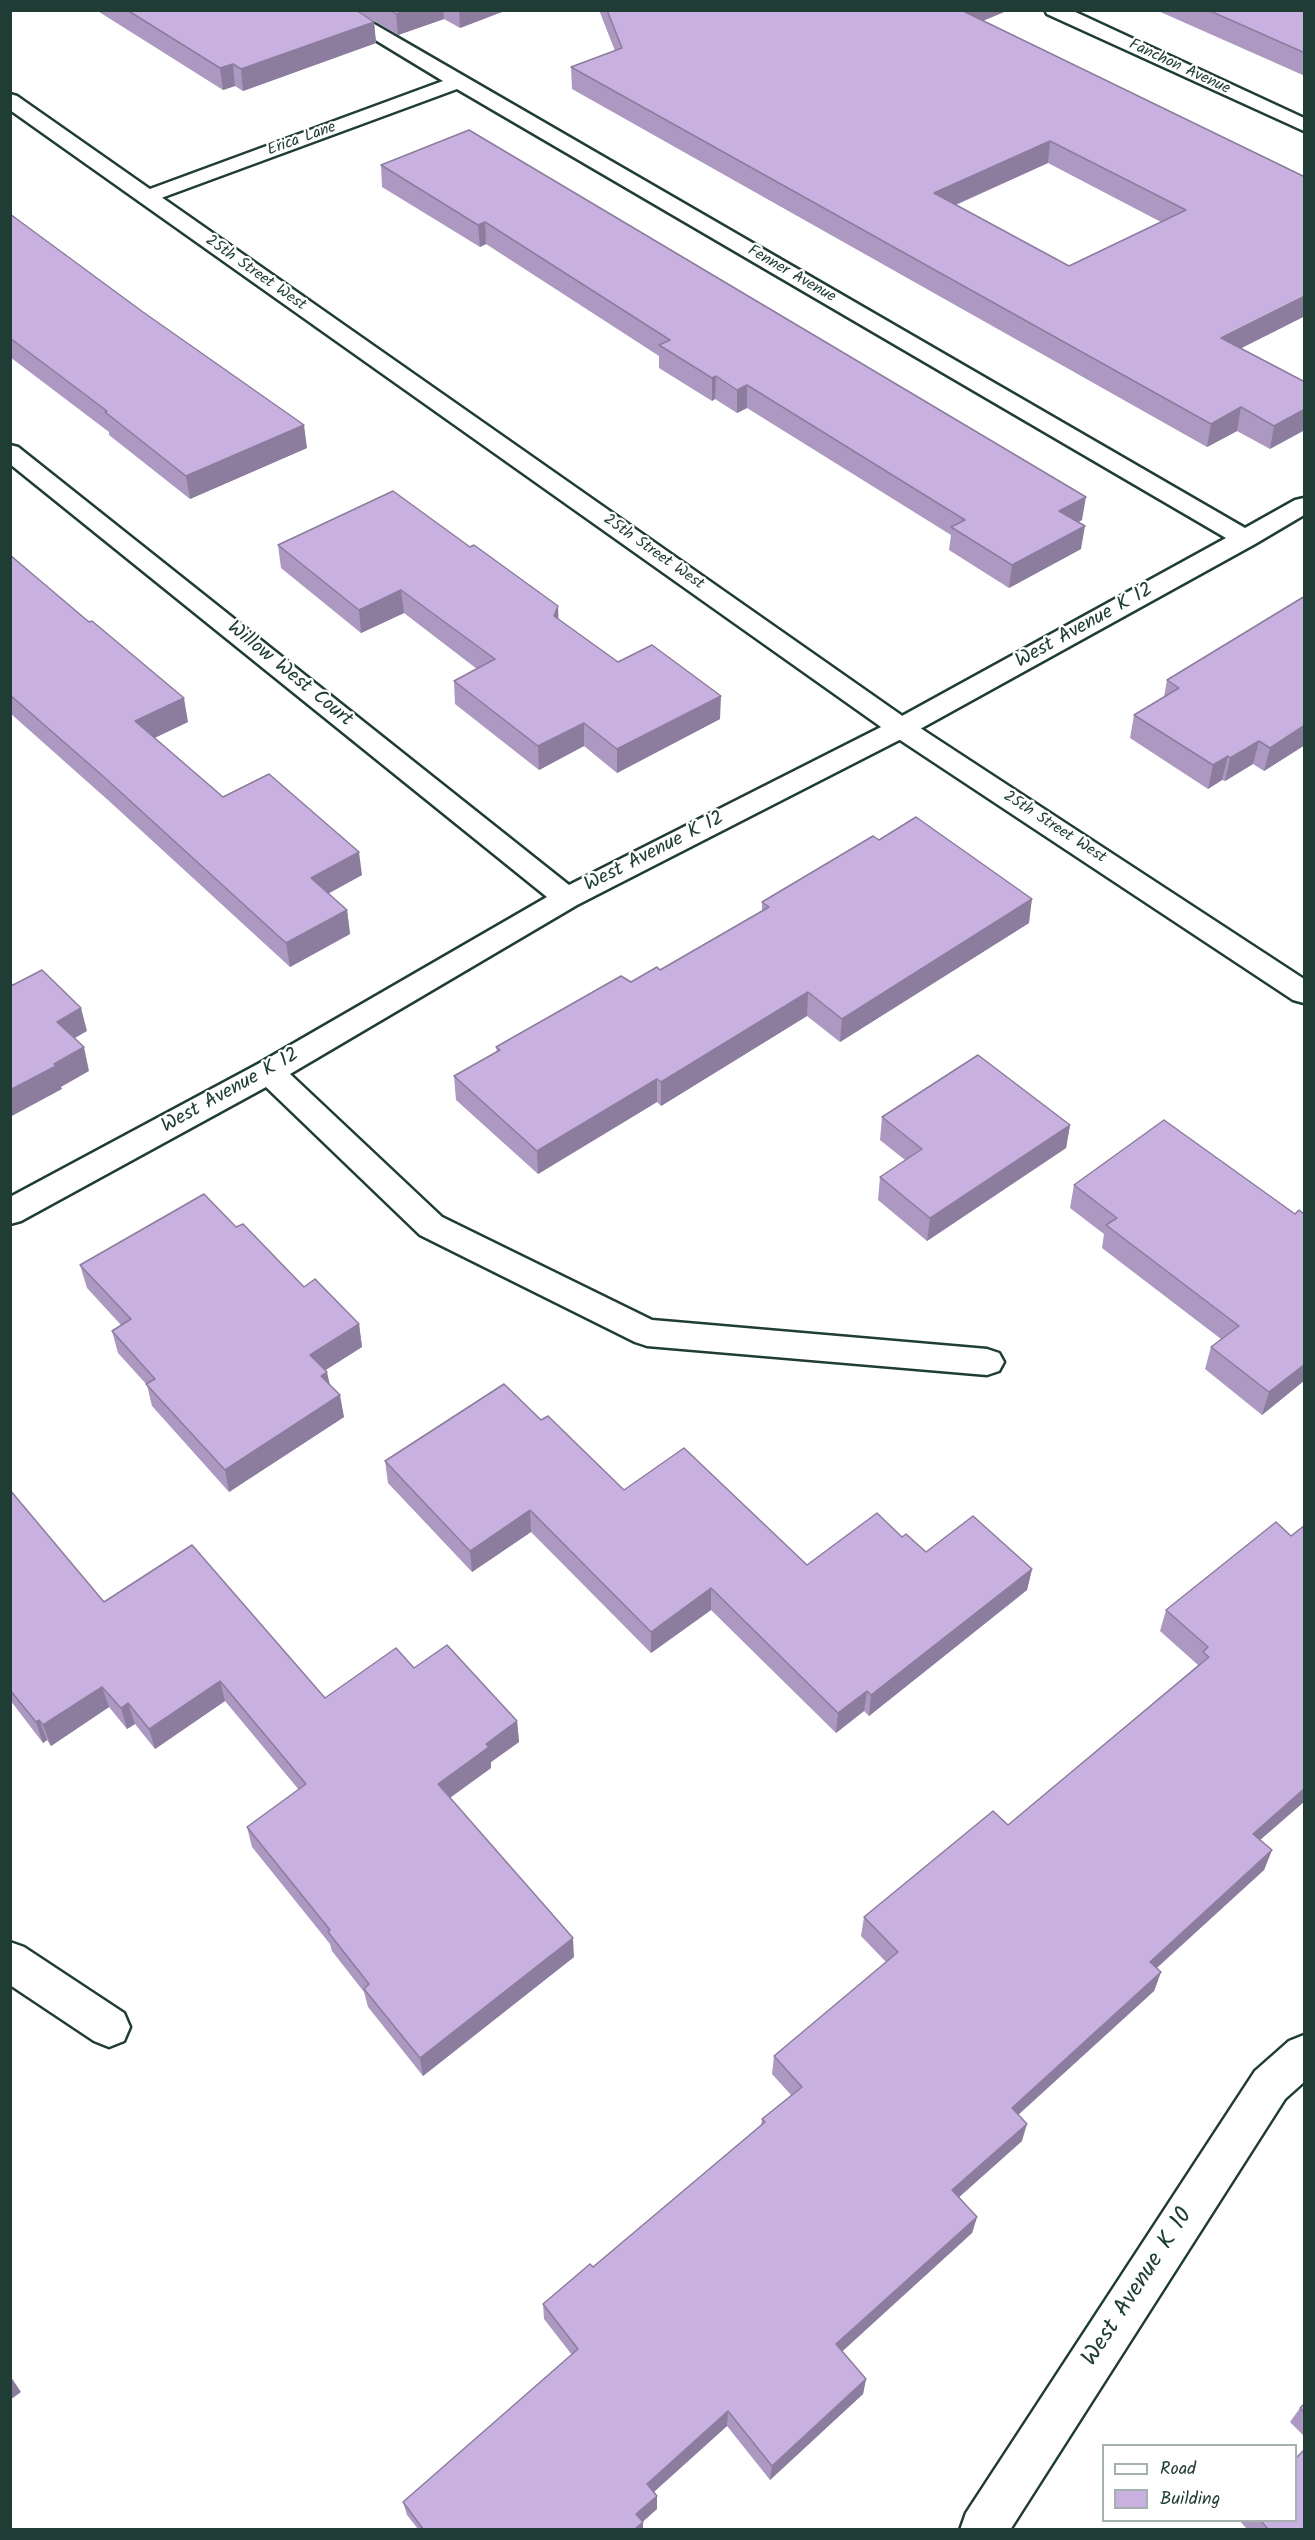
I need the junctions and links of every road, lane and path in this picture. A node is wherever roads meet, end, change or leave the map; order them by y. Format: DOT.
graph roads {
  1 [pos="335,10"];
  2 [pos="1054,10"];
  3 [pos="458,82"];
  4 [pos="10,100"];
  5 [pos="1305,125"];
  6 [pos="146,197"];
  7 [pos="10,452"];
  8 [pos="1305,505"];
  9 [pos="1246,539"];
  10 [pos="901,728"];
  11 [pos="567,898"];
  12 [pos="1305,993"];
  13 [pos="269,1071"];
  14 [pos="10,1212"];
  15 [pos="987,1362"];
  16 [pos="10,1961"];
  17 [pos="108,2027"];
  18 [pos="1305,2055"];
  19 [pos="983,2529"];
  1 -- 3 [label="street, Fenner Avenue"];
  2 -- 5 [label="street, Fanchon Avenue"];
  3 -- 6 [label="street, Erica Lane"];
  3 -- 9 [label="street, Fenner Avenue"];
  4 -- 6 [label="street, 25th Street West"];
  6 -- 10 [label="street, 25th Street West"];
  7 -- 11 [label="street, Willow West Court"];
  8 -- 9 [label="street, West Avenue K 12"];
  9 -- 10 [label="street, West Avenue K 12"];
  10 -- 11 [label="street, West Avenue K 12"];
  10 -- 12 [label="street, 25th Street West"];
  11 -- 13 [label="street, West Avenue K 12"];
  13 -- 14 [label="street, West Avenue K 12"];
  13 -- 15 [label="street"];
  16 -- 17 [label="street"];
  18 -- 19 [label="street, West Avenue K 10"];
}
